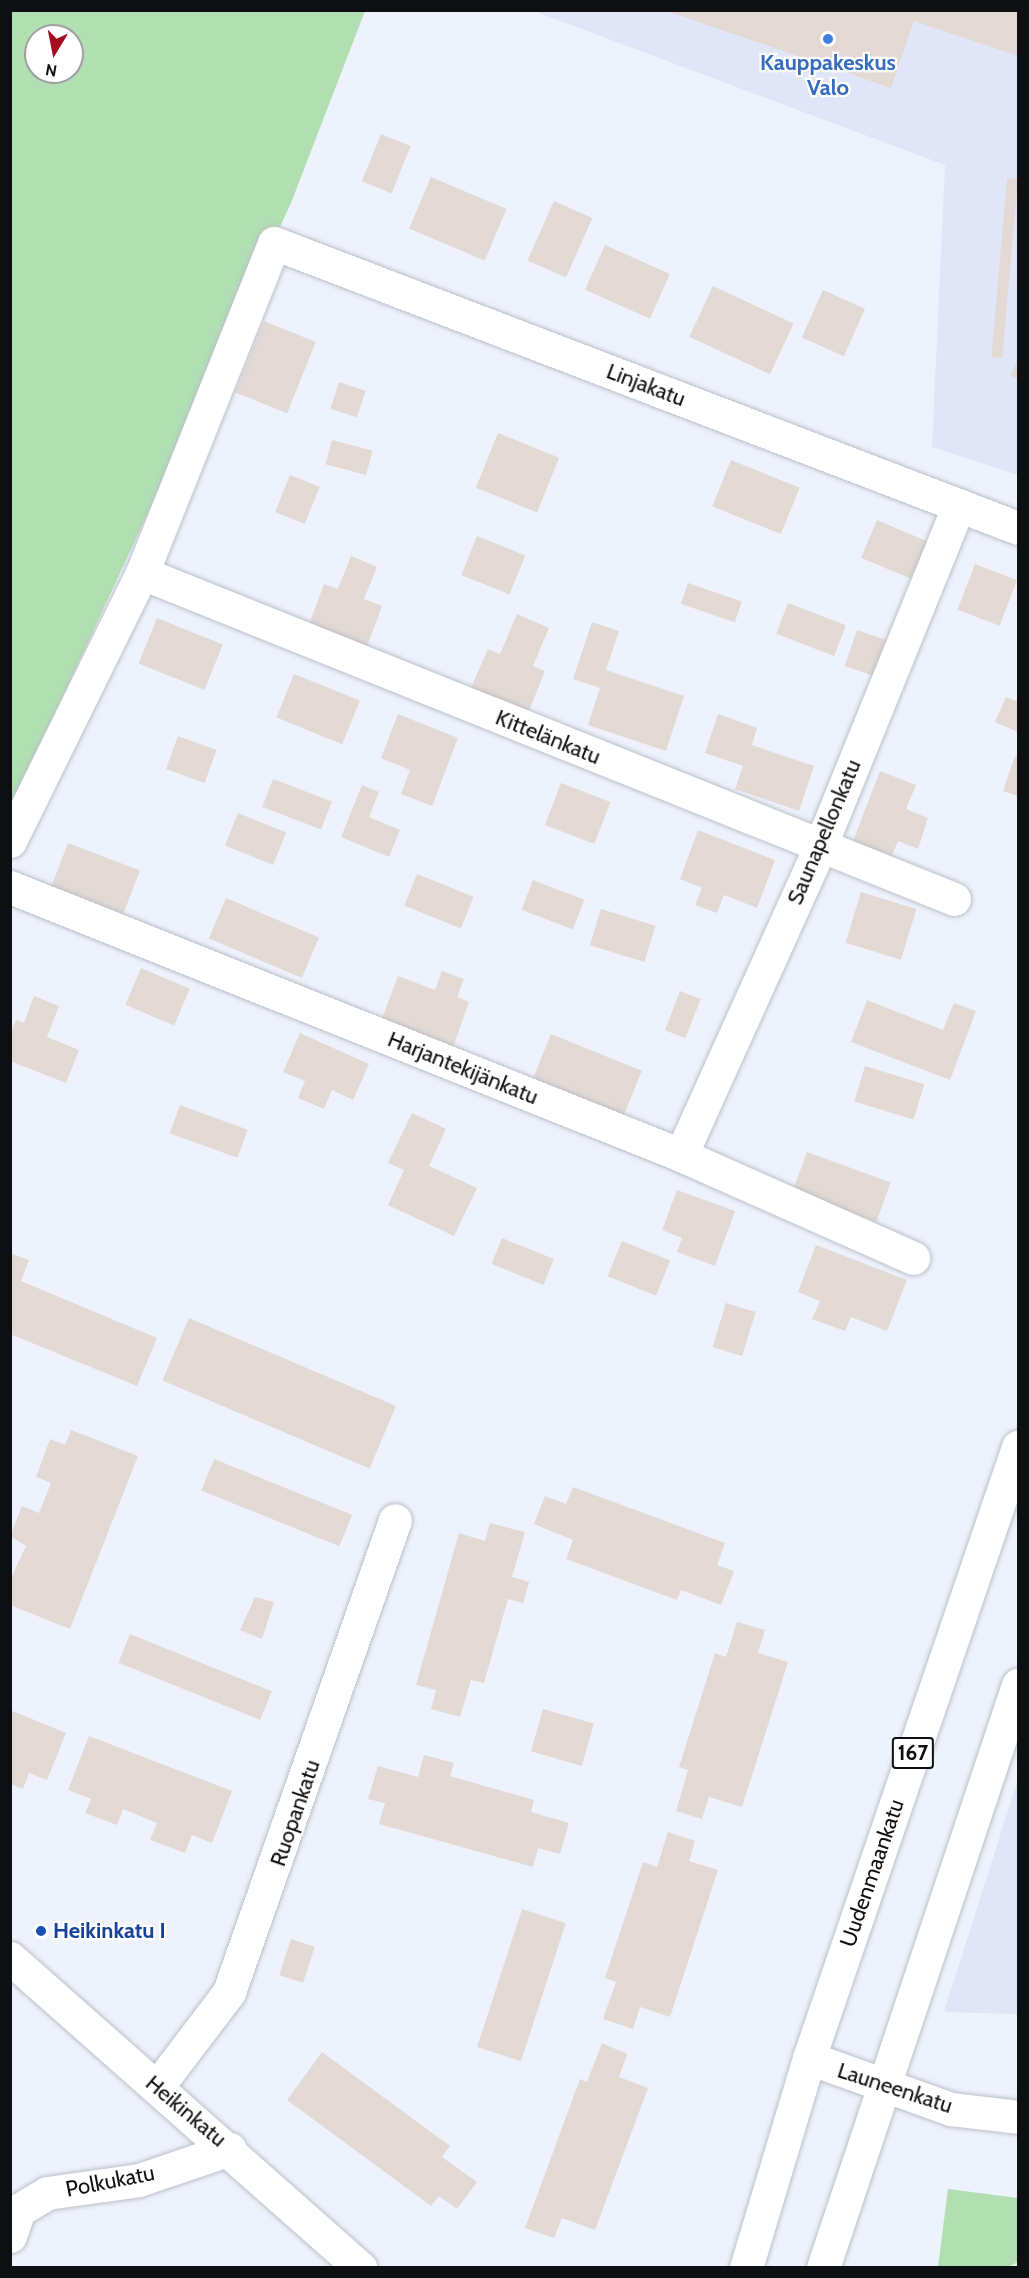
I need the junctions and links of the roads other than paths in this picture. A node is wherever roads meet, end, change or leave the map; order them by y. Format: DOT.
graph roads {
  1 [pos="959,505"];
  2 [pos="1018,528"];
  3 [pos="142,573"];
  4 [pos="10,841"];
  5 [pos="820,847"];
  6 [pos="10,887"];
  7 [pos="954,899"];
  8 [pos="681,1155"];
  9 [pos="913,1258"];
  10 [pos="1018,1447"];
  11 [pos="395,1520"];
  12 [pos="1018,1685"];
  13 [pos="10,1958"];
  14 [pos="809,2058"];
  15 [pos="157,2087"];
  16 [pos="883,2088"];
  17 [pos="1018,2117"];
  18 [pos="230,2149"];
  19 [pos="10,2236"];
  20 [pos="360,2268"];
  21 [pos="746,2268"];
  22 [pos="823,2268"];
  1 -- 2 [label="street, Linjakatu"];
  1 -- 3 [label="street, Linjakatu"];
  1 -- 5 [label="street, Saunapellonkatu"];
  3 -- 4 [label="street"];
  3 -- 5 [label="street, Kittelänkatu"];
  5 -- 7 [label="street, Kittelänkatu"];
  5 -- 8 [label="street, Saunapellonkatu"];
  6 -- 8 [label="street, Harjantekijänkatu"];
  8 -- 9 [label="street, Harjantekijänkatu"];
  10 -- 14 [label="street, Uudenmaankatu / 167"];
  11 -- 15 [label="street, Ruopankatu"];
  12 -- 16 [label="street"];
  13 -- 15 [label="street, Heikinkatu"];
  14 -- 16 [label="street, Launeenkatu"];
  14 -- 21 [label="street, Uudenmaankatu / 167"];
  15 -- 18 [label="street, Heikinkatu"];
  16 -- 17 [label="street, Launeenkatu"];
  16 -- 22 [label="street"];
  18 -- 19 [label="street, Polkukatu"];
  18 -- 20 [label="street, Heikinkatu"];
}
